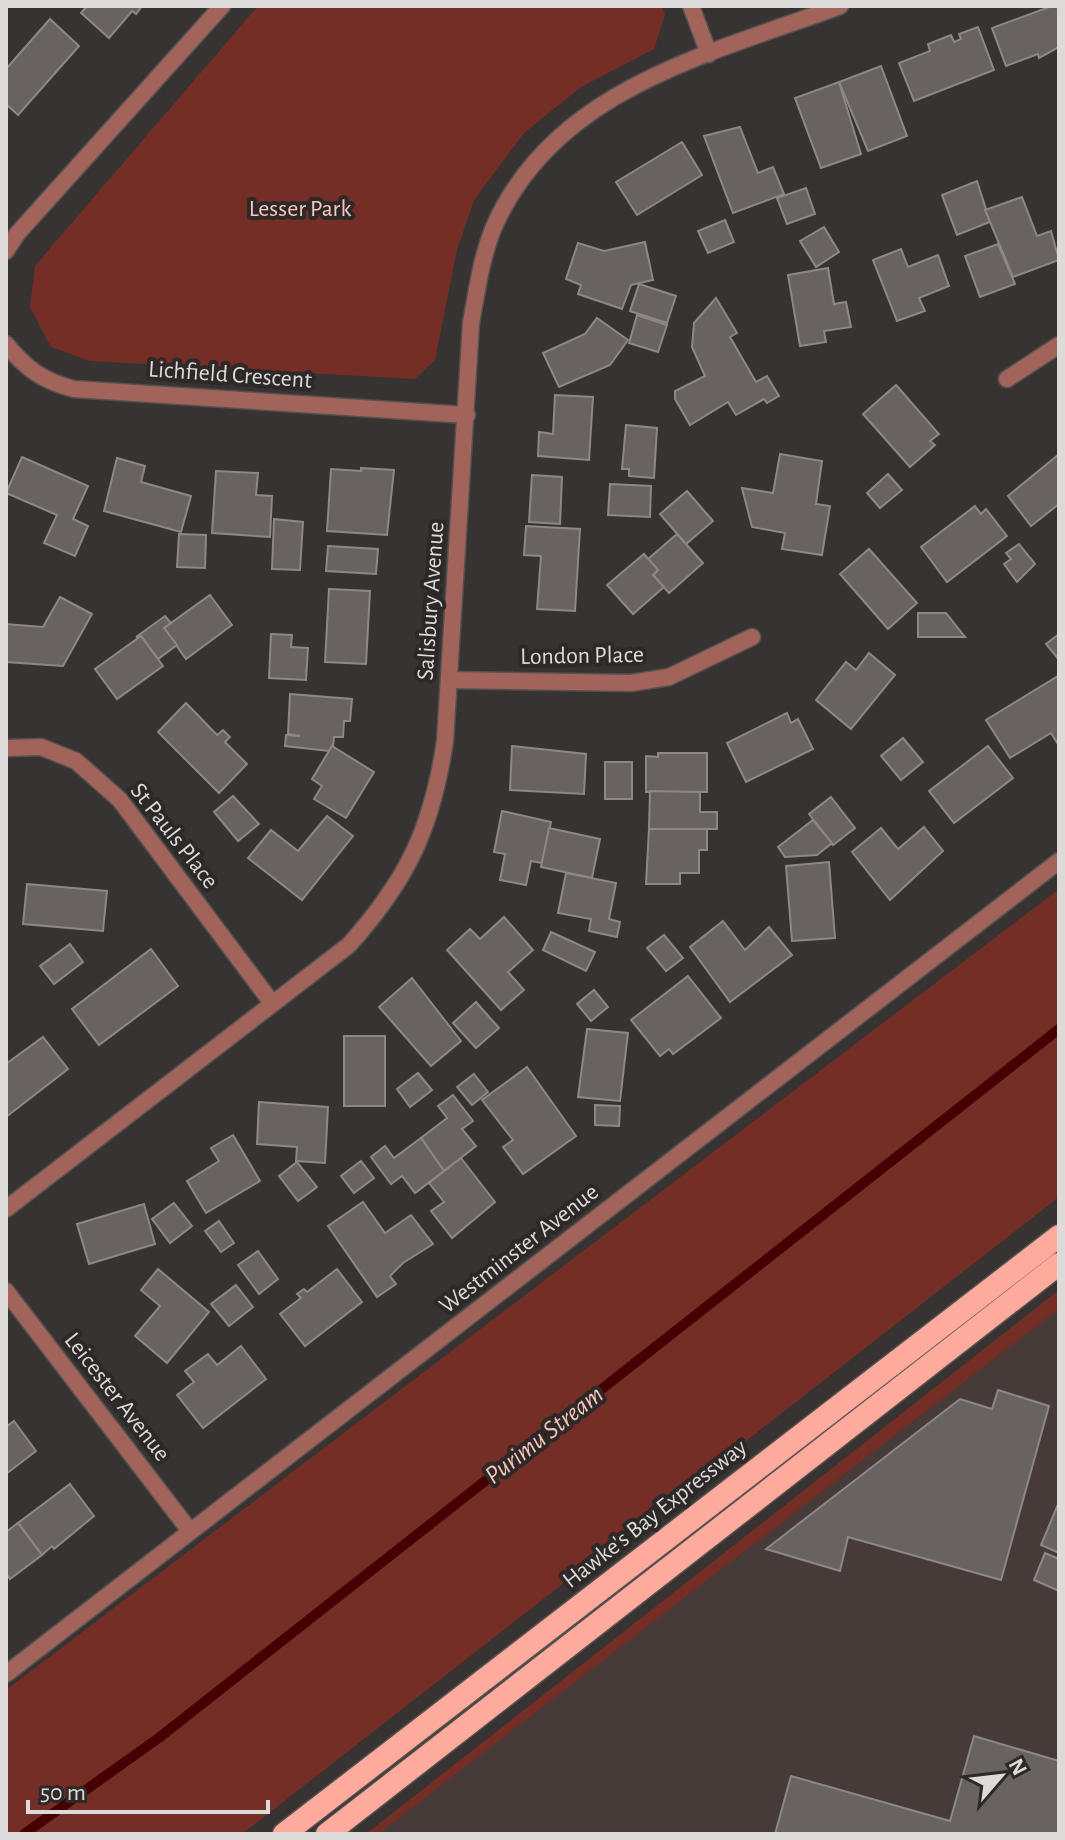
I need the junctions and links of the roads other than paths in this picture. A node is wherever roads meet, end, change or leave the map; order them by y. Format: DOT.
graph roads {
  1 [pos="222,6"];
  2 [pos="691,6"];
  3 [pos="840,6"];
  4 [pos="709,54"];
  5 [pos="6,251"];
  6 [pos="6,344"];
  7 [pos="1059,345"];
  8 [pos="1007,379"];
  9 [pos="467,415"];
  10 [pos="752,637"];
  11 [pos="451,680"];
  12 [pos="6,748"];
  13 [pos="1059,861"];
  14 [pos="272,1003"];
  15 [pos="6,1209"];
  16 [pos="1059,1236"];
  17 [pos="1059,1264"];
  18 [pos="6,1291"];
  19 [pos="190,1531"];
  20 [pos="6,1674"];
  21 [pos="284,1834"];
  22 [pos="327,1834"];
  1 -- 5 [label="street"];
  2 -- 4 [label="street"];
  3 -- 4 [label="street, Salisbury Avenue"];
  4 -- 9 [label="street, Salisbury Avenue"];
  6 -- 9 [label="street, Lichfield Crescent"];
  7 -- 8 [label="street"];
  9 -- 11 [label="street, Salisbury Avenue"];
  10 -- 11 [label="street, London Place"];
  11 -- 14 [label="street, Salisbury Avenue"];
  12 -- 14 [label="street, St Pauls Place"];
  13 -- 19 [label="street, Westminster Avenue"];
  14 -- 15 [label="street, Salisbury Avenue"];
  16 -- 21 [label="highway, Hawke's Bay Expressway"];
  17 -- 22 [label="highway"];
  18 -- 19 [label="street, Leicester Avenue"];
  19 -- 20 [label="street, Westminster Avenue"];
}
